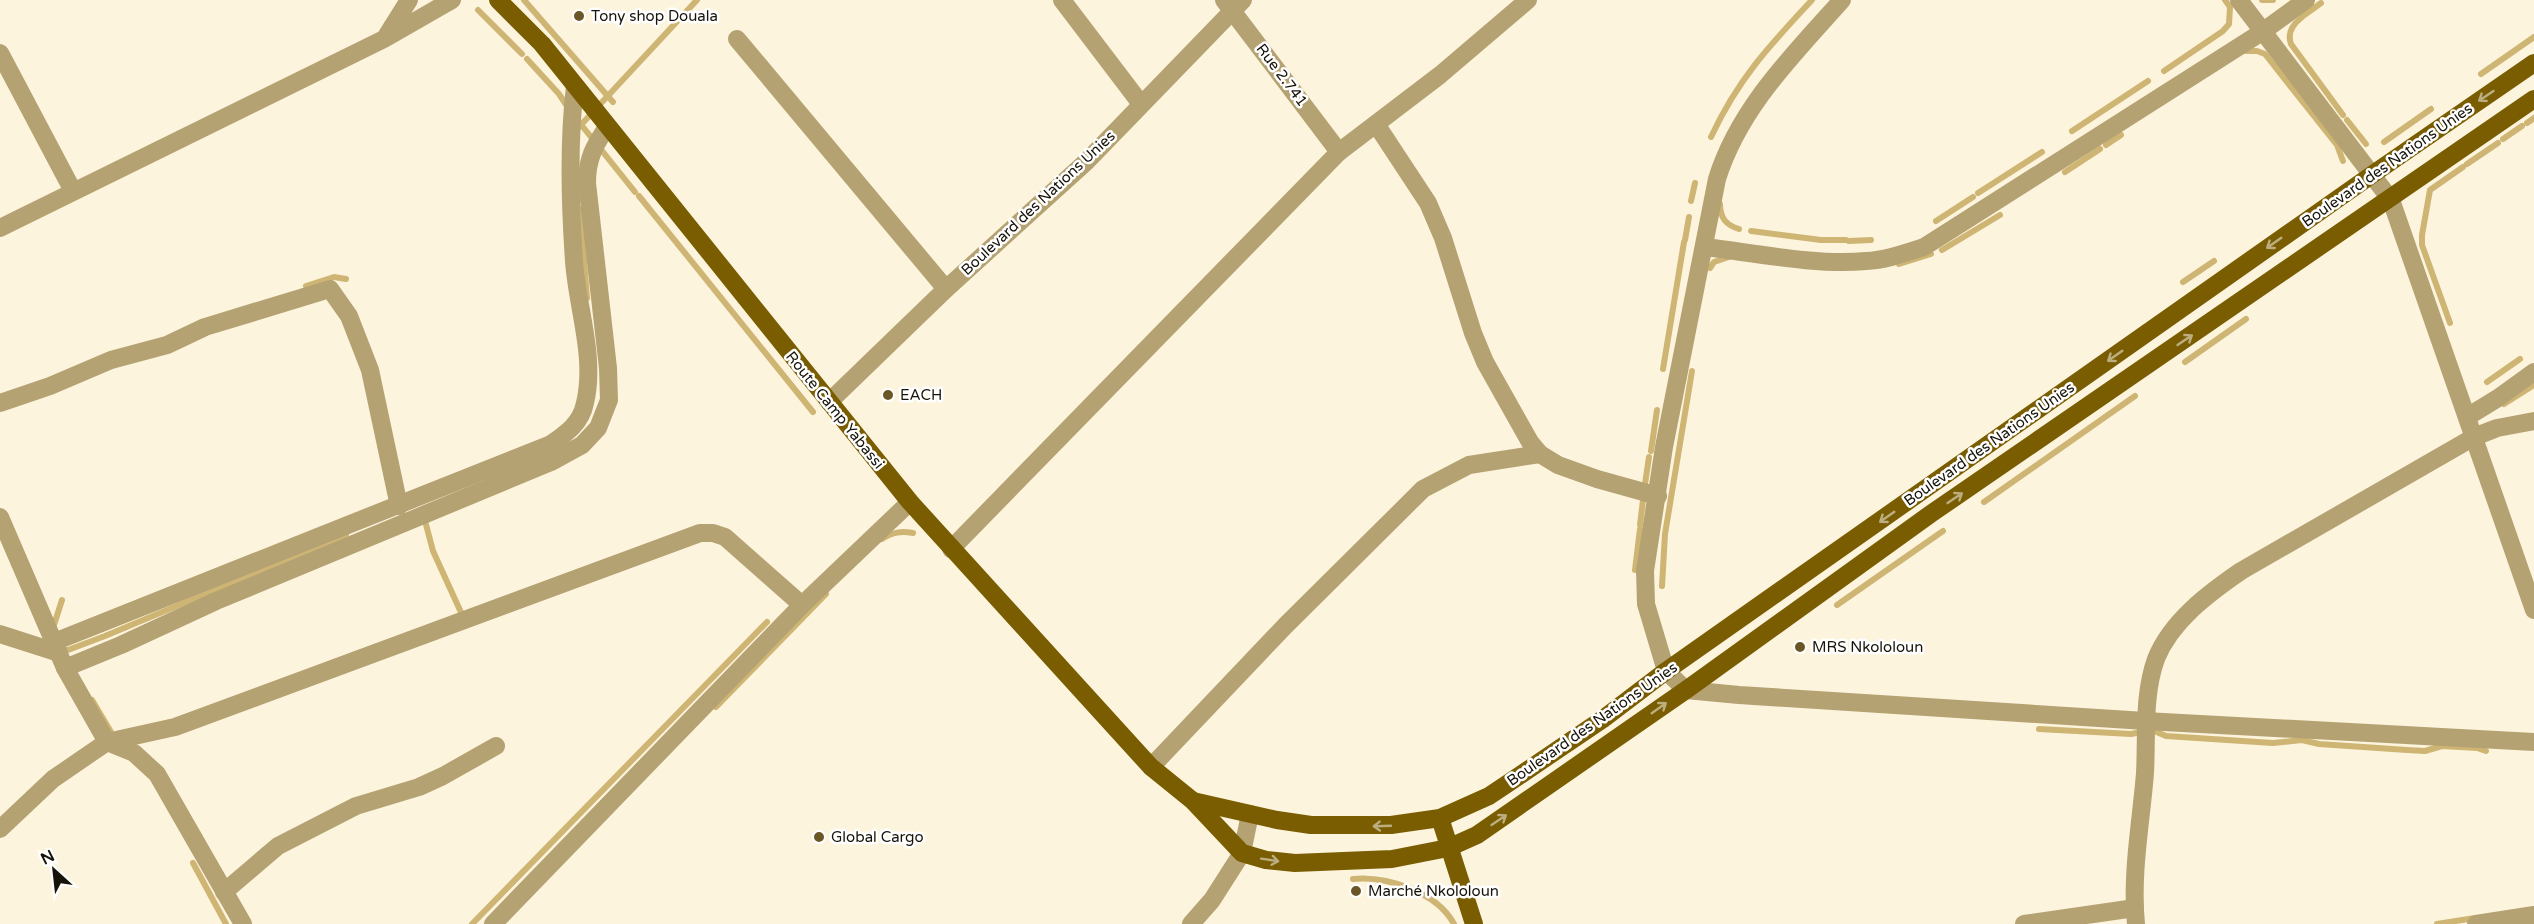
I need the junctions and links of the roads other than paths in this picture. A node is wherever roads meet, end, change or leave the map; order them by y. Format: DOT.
graph roads {
  1 [pos="410,0"];
  2 [pos="452,0"];
  3 [pos="498,0"];
  4 [pos="1062,0"];
  5 [pos="1528,0"];
  6 [pos="1842,0"];
  7 [pos="2239,0"];
  8 [pos="2306,0"];
  9 [pos="1233,3"];
  10 [pos="2262,32"];
  11 [pos="384,39"];
  12 [pos="737,39"];
  13 [pos="0,53"];
  14 [pos="2534,63"];
  15 [pos="579,92"];
  16 [pos="2534,99"];
  17 [pos="1141,104"];
  18 [pos="604,124"];
  19 [pos="1376,124"];
  20 [pos="1339,152"];
  21 [pos="2373,174"];
  22 [pos="73,191"];
  23 [pos="2391,200"];
  24 [pos="0,228"];
  25 [pos="1705,248"];
  26 [pos="946,289"];
  27 [pos="2534,372"];
  28 [pos="829,402"];
  29 [pos="0,403"];
  30 [pos="2467,417"];
  31 [pos="2534,421"];
  32 [pos="2474,437"];
  33 [pos="1540,453"];
  34 [pos="1658,496"];
  35 [pos="910,502"];
  36 [pos="399,506"];
  37 [pos="0,517"];
  38 [pos="951,549"];
  39 [pos="1814,568"];
  40 [pos="1829,587"];
  41 [pos="802,605"];
  42 [pos="2534,610"];
  43 [pos="0,634"];
  44 [pos="60,654"];
  45 [pos="1666,671"];
  46 [pos="1686,690"];
  47 [pos="2145,721"];
  48 [pos="107,742"];
  49 [pos="2534,742"];
  50 [pos="496,746"];
  51 [pos="1151,767"];
  52 [pos="1193,801"];
  53 [pos="1250,814"];
  54 [pos="1440,818"];
  55 [pos="0,830"];
  56 [pos="1448,848"];
  57 [pos="1242,853"];
  58 [pos="224,892"];
  59 [pos="2534,915"];
  60 [pos="2136,916"];
  61 [pos="243,924"];
  62 [pos="493,924"];
  63 [pos="1191,924"];
  64 [pos="1474,924"];
  65 [pos="2024,924"];
  66 [pos="2476,924"];
  1 -- 11 [label="street"];
  2 -- 11 [label="street"];
  3 -- 15 [label="main road, Route Camp Yabassi"];
  4 -- 17 [label="street"];
  5 -- 19 [label="street"];
  6 -- 25 [label="street"];
  7 -- 10 [label="street"];
  8 -- 10 [label="street"];
  9 -- 17 [label="street, Boulevard des Nations Unies"];
  9 -- 20 [label="street, Rue 2.741"];
  10 -- 21 [label="street"];
  10 -- 25 [label="street"];
  11 -- 22 [label="street"];
  12 -- 26 [label="street"];
  13 -- 22 [label="street"];
  14 -- 21 [label="main road, Boulevard des Nations Unies, one-way"];
  15 -- 18 [label="main road, Route Camp Yabassi"];
  15 -- 36 [label="street"];
  16 -- 23 [label="main road, Boulevard des Nations Unies"];
  17 -- 26 [label="street, Boulevard des Nations Unies"];
  18 -- 28 [label="main road, Route Camp Yabassi"];
  18 -- 44 [label="street"];
  19 -- 20 [label="street"];
  19 -- 33 [label="street"];
  20 -- 38 [label="street"];
  21 -- 23 [label="street"];
  21 -- 39 [label="main road, Boulevard des Nations Unies, one-way"];
  22 -- 24 [label="street"];
  23 -- 30 [label="street"];
  40 -- 23 [label="main road, Boulevard des Nations Unies, one-way"];
  25 -- 34 [label="street"];
  26 -- 28 [label="street, Boulevard des Nations Unies"];
  27 -- 30 [label="street"];
  28 -- 35 [label="main road, Route Camp Yabassi"];
  29 -- 36 [label="street"];
  30 -- 32 [label="street"];
  31 -- 32 [label="street"];
  32 -- 42 [label="street"];
  32 -- 47 [label="street"];
  33 -- 34 [label="street"];
  33 -- 51 [label="street"];
  34 -- 45 [label="street"];
  35 -- 38 [label="main road, Route Camp Yabassi"];
  35 -- 41 [label="street"];
  36 -- 44 [label="street"];
  37 -- 44 [label="street"];
  38 -- 51 [label="main road, Route Camp Yabassi"];
  39 -- 40 [label="main road"];
  39 -- 45 [label="main road, Boulevard des Nations Unies"];
  40 -- 46 [label="main road, Boulevard des Nations Unies"];
  41 -- 48 [label="street"];
  41 -- 62 [label="street"];
  43 -- 44 [label="street"];
  44 -- 48 [label="street"];
  45 -- 46 [label="street"];
  45 -- 54 [label="main road, Boulevard des Nations Unies"];
  46 -- 47 [label="street"];
  56 -- 46 [label="main road, Boulevard des Nations Unies, one-way"];
  47 -- 49 [label="street"];
  47 -- 60 [label="street"];
  48 -- 55 [label="street"];
  48 -- 58 [label="street"];
  50 -- 58 [label="street"];
  51 -- 52 [label="main road, Route Camp Yabassi"];
  52 -- 53 [label="main road, Boulevard des Nations Unies"];
  52 -- 57 [label="main road, Route Camp Yabassi"];
  54 -- 53 [label="main road, Boulevard des Nations Unies, one-way"];
  53 -- 57 [label="street"];
  54 -- 56 [label="main road"];
  57 -- 56 [label="main road, Boulevard des Nations Unies, one-way"];
  56 -- 64 [label="main road"];
  57 -- 63 [label="street"];
  58 -- 61 [label="street"];
  59 -- 66 [label="street"];
  60 -- 65 [label="street"];
}
